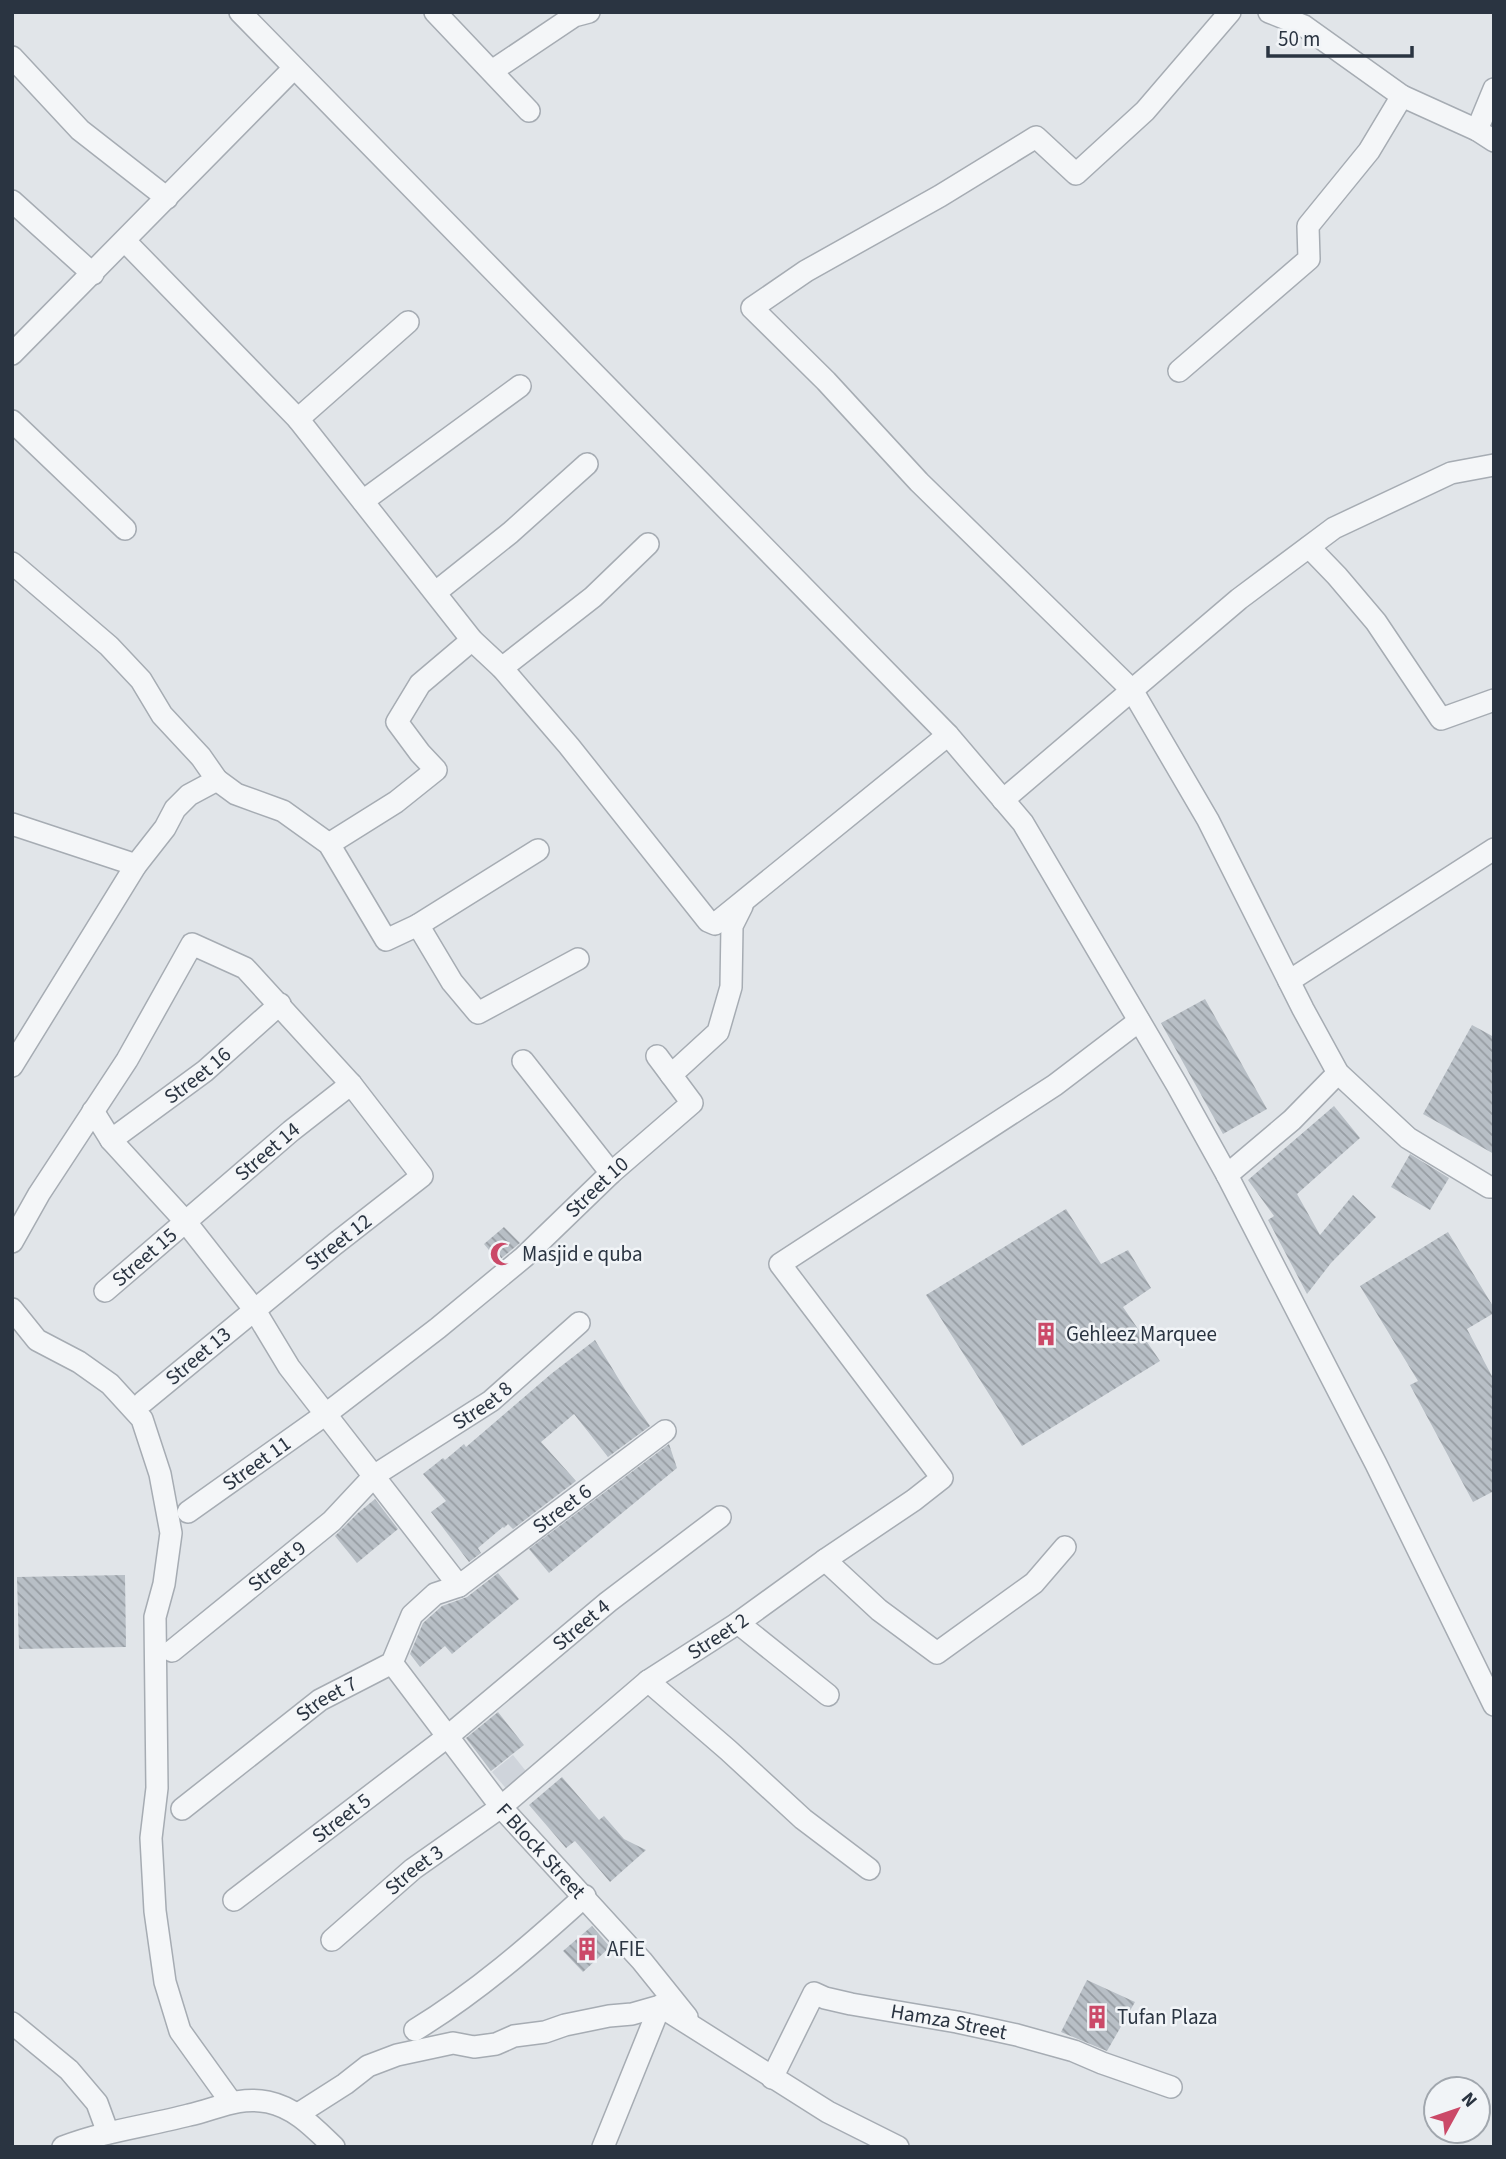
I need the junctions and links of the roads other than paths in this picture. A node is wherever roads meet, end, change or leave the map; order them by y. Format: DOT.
graph roads {
  1 [pos="240,12"];
  2 [pos="435,12"];
  3 [pos="1230,12"];
  4 [pos="1269,12"];
  5 [pos="579,14"];
  6 [pos="1308,19"];
  7 [pos="12,57"];
  8 [pos="294,68"];
  9 [pos="492,71"];
  10 [pos="1494,89"];
  11 [pos="1402,96"];
  12 [pos="529,111"];
  13 [pos="1485,135"];
  14 [pos="167,198"];
  15 [pos="12,201"];
  16 [pos="125,241"];
  17 [pos="93,274"];
  18 [pos="408,322"];
  19 [pos="13,352"];
  20 [pos="1179,371"];
  21 [pos="520,386"];
  22 [pos="298,419"];
  23 [pos="12,421"];
  24 [pos="587,464"];
  25 [pos="1494,465"];
  26 [pos="363,501"];
  27 [pos="125,529"];
  28 [pos="648,544"];
  29 [pos="1309,547"];
  30 [pos="12,562"];
  31 [pos="436,592"];
  32 [pos="472,640"];
  33 [pos="502,668"];
  34 [pos="1132,690"];
  35 [pos="1494,700"];
  36 [pos="948,735"];
  37 [pos="217,780"];
  38 [pos="1003,800"];
  39 [pos="12,824"];
  40 [pos="329,844"];
  41 [pos="1494,849"];
  42 [pos="538,850"];
  43 [pos="136,864"];
  44 [pos="746,898"];
  45 [pos="418,925"];
  46 [pos="579,959"];
  47 [pos="1289,981"];
  48 [pos="280,1004"];
  49 [pos="1139,1021"];
  50 [pos="657,1056"];
  51 [pos="523,1061"];
  52 [pos="12,1066"];
  53 [pos="1338,1073"];
  54 [pos="671,1075"];
  55 [pos="351,1084"];
  56 [pos="93,1111"];
  57 [pos="111,1140"];
  58 [pos="611,1173"];
  59 [pos="1227,1175"];
  60 [pos="1494,1187"];
  61 [pos="185,1221"];
  62 [pos="12,1242"];
  63 [pos="105,1291"];
  64 [pos="12,1309"];
  65 [pos="254,1310"];
  66 [pos="579,1323"];
  67 [pos="143,1402"];
  68 [pos="326,1414"];
  69 [pos="665,1431"];
  70 [pos="375,1475"];
  71 [pos="188,1512"];
  72 [pos="720,1517"];
  73 [pos="1065,1547"];
  74 [pos="825,1560"];
  75 [pos="458,1586"];
  76 [pos="738,1623"];
  77 [pos="172,1651"];
  78 [pos="392,1663"];
  79 [pos="648,1681"];
  80 [pos="828,1695"];
  81 [pos="1494,1705"];
  82 [pos="447,1737"];
  83 [pos="501,1807"];
  84 [pos="182,1809"];
  85 [pos="869,1869"];
  86 [pos="585,1896"];
  87 [pos="234,1900"];
  88 [pos="332,1940"];
  89 [pos="660,2006"];
  90 [pos="12,2023"];
  91 [pos="415,2030"];
  92 [pos="699,2032"];
  93 [pos="772,2078"];
  94 [pos="1171,2087"];
  95 [pos="231,2102"];
  96 [pos="298,2114"];
  97 [pos="96,2139"];
  98 [pos="63,2147"];
  99 [pos="334,2147"];
  100 [pos="603,2147"];
  101 [pos="898,2147"];
  1 -- 8 [label="street"];
  2 -- 9 [label="street"];
  3 -- 34 [label="street"];
  4 -- 6 [label="street"];
  5 -- 9 [label="street"];
  6 -- 11 [label="street"];
  7 -- 14 [label="street"];
  8 -- 14 [label="street"];
  8 -- 36 [label="street"];
  9 -- 12 [label="street"];
  10 -- 13 [label="street"];
  11 -- 13 [label="street"];
  11 -- 20 [label="street"];
  14 -- 16 [label="street"];
  15 -- 17 [label="street"];
  16 -- 17 [label="street"];
  16 -- 22 [label="street"];
  17 -- 19 [label="street"];
  18 -- 22 [label="street"];
  21 -- 26 [label="street"];
  22 -- 26 [label="street"];
  23 -- 27 [label="street"];
  24 -- 31 [label="street"];
  25 -- 29 [label="street"];
  26 -- 31 [label="street"];
  28 -- 33 [label="street"];
  29 -- 34 [label="street"];
  29 -- 35 [label="street"];
  30 -- 37 [label="street"];
  31 -- 32 [label="street"];
  32 -- 33 [label="street"];
  32 -- 40 [label="street"];
  33 -- 44 [label="street"];
  34 -- 38 [label="street"];
  34 -- 47 [label="street"];
  36 -- 38 [label="street"];
  36 -- 44 [label="street"];
  37 -- 40 [label="street"];
  37 -- 43 [label="street"];
  38 -- 49 [label="street"];
  39 -- 43 [label="street"];
  40 -- 45 [label="street"];
  41 -- 47 [label="street"];
  42 -- 45 [label="street"];
  43 -- 52 [label="street"];
  44 -- 54 [label="street"];
  45 -- 46 [label="street"];
  47 -- 53 [label="street"];
  48 -- 55 [label="street"];
  48 -- 56 [label="street"];
  48 -- 57 [label="street, Street 16"];
  49 -- 59 [label="street"];
  49 -- 74 [label="street, Street 2"];
  50 -- 54 [label="street, Street 10"];
  51 -- 58 [label="street"];
  53 -- 59 [label="street"];
  53 -- 60 [label="street"];
  54 -- 58 [label="street, Street 10"];
  55 -- 61 [label="street, Street 14"];
  55 -- 65 [label="street, Street 12"];
  56 -- 57 [label="street"];
  56 -- 62 [label="street"];
  57 -- 61 [label="street"];
  58 -- 68 [label="street, Street 10"];
  59 -- 81 [label="street"];
  61 -- 63 [label="street, Street 15"];
  61 -- 65 [label="street"];
  64 -- 95 [label="street"];
  65 -- 67 [label="street, Street 13"];
  65 -- 68 [label="street"];
  66 -- 70 [label="street, Street 8"];
  68 -- 70 [label="street"];
  68 -- 71 [label="street, Street 11"];
  69 -- 75 [label="street, Street 6"];
  70 -- 75 [label="street"];
  70 -- 77 [label="street, Street 9"];
  72 -- 82 [label="street, Street 4"];
  73 -- 74 [label="street"];
  74 -- 76 [label="street, Street 2"];
  75 -- 78 [label="street"];
  76 -- 79 [label="street, Street 2"];
  76 -- 80 [label="street"];
  78 -- 82 [label="street, F Block Street"];
  78 -- 84 [label="street, Street 7"];
  79 -- 83 [label="street, Street 2"];
  79 -- 85 [label="street"];
  82 -- 83 [label="street, F Block Street"];
  82 -- 87 [label="street, Street 5"];
  83 -- 86 [label="street, F Block Street"];
  83 -- 88 [label="street, Street 3"];
  86 -- 91 [label="street"];
  86 -- 92 [label="street, F Block Street"];
  89 -- 92 [label="street"];
  89 -- 96 [label="street"];
  89 -- 100 [label="street"];
  90 -- 97 [label="street"];
  92 -- 93 [label="street"];
  93 -- 94 [label="street, Hamza Street"];
  93 -- 101 [label="street"];
  95 -- 96 [label="street"];
  95 -- 97 [label="street"];
  96 -- 99 [label="street"];
  97 -- 98 [label="street"];
}
